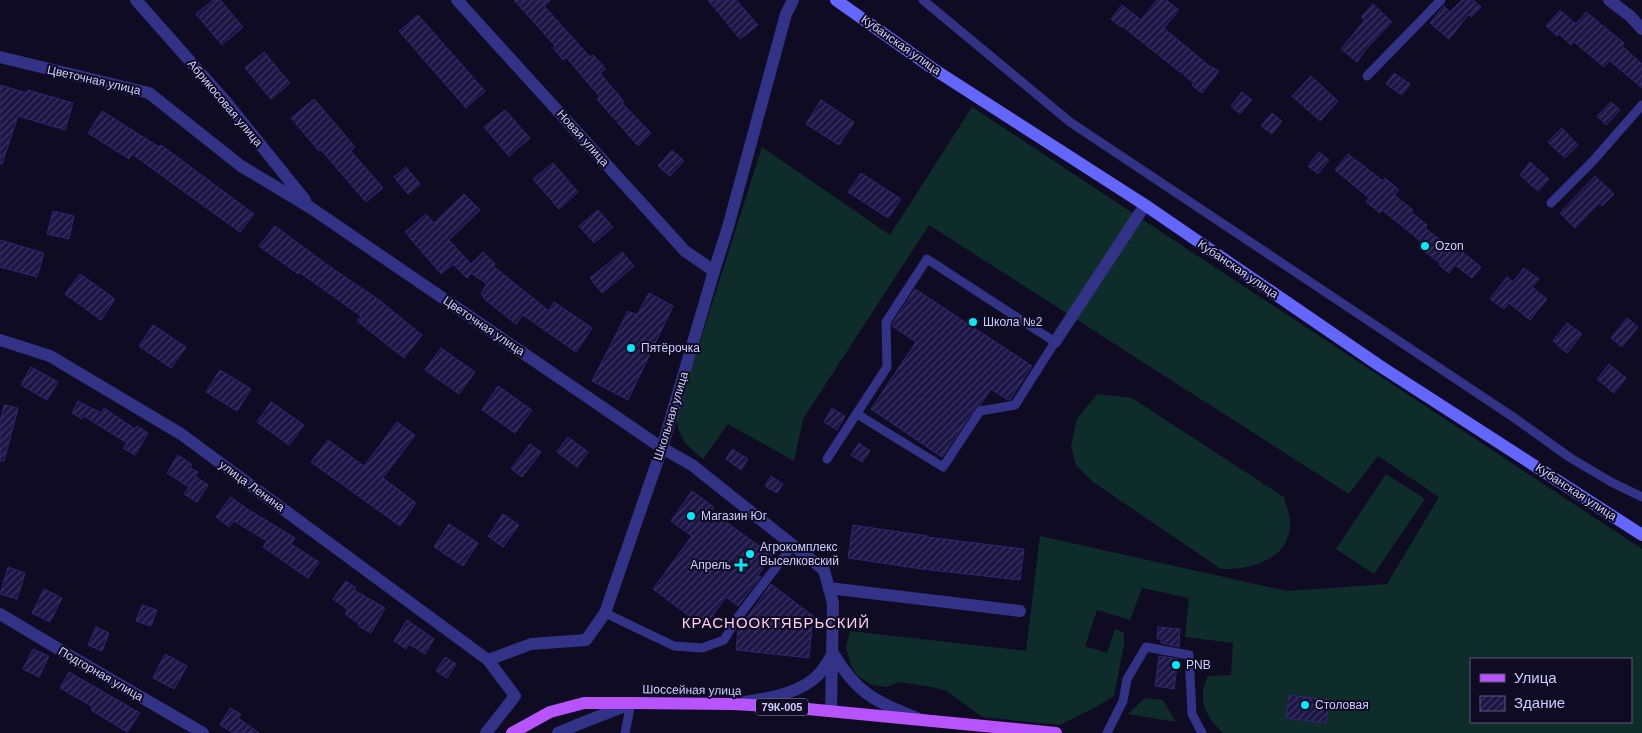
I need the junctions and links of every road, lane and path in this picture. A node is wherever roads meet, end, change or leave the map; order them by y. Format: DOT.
graph roads {
  1 [pos="136,0"];
  2 [pos="457,0"];
  3 [pos="794,0"];
  4 [pos="836,0"];
  5 [pos="923,0"];
  6 [pos="1442,0"];
  7 [pos="1609,0"];
  8 [pos="1642,29"];
  9 [pos="0,57"];
  10 [pos="1367,76"];
  11 [pos="1642,105"];
  12 [pos="1550,203"];
  13 [pos="1145,205"];
  14 [pos="312,208"];
  15 [pos="714,270"];
  16 [pos="0,340"];
  17 [pos="1055,342"];
  18 [pos="857,414"];
  19 [pos="662,448"];
  20 [pos="827,459"];
  21 [pos="1642,497"];
  22 [pos="1642,536"];
  23 [pos="793,545"];
  24 [pos="829,588"];
  25 [pos="1020,611"];
  26 [pos="605,613"];
  27 [pos="0,614"];
  28 [pos="833,653"];
  29 [pos="488,660"];
  30 [pos="631,703"];
  31 [pos="733,704"];
  32 [pos="831,711"];
  33 [pos="919,719"];
  34 [pos="203,733"];
  35 [pos="486,733"];
  36 [pos="512,733"];
  37 [pos="558,733"];
  38 [pos="625,733"];
  39 [pos="1056,733"];
  40 [pos="1107,733"];
  41 [pos="1202,733"];
  1 -- 14 [label="street, Абрикосовая улица"];
  2 -- 15 [label="street, Новая улица"];
  3 -- 15 [label="street, Школьная улица"];
  4 -- 13 [label="main road, Кубанская улица"];
  5 -- 21 [label="lane"];
  6 -- 10 [label="lane"];
  7 -- 8 [label="street"];
  9 -- 14 [label="street, Цветочная улица"];
  11 -- 12 [label="lane"];
  13 -- 17 [label="street"];
  13 -- 22 [label="main road, Кубанская улица"];
  14 -- 19 [label="street, Цветочная улица"];
  15 -- 19 [label="street, Школьная улица"];
  16 -- 29 [label="street, улица Ленина"];
  17 -- 18 [label="lane"];
  17 -- 18 [label="lane"];
  18 -- 20 [label="lane"];
  19 -- 23 [label="street, Цветочная улица"];
  19 -- 26 [label="street, Школьная улица"];
  23 -- 24 [label="street, Цветочная улица"];
  23 -- 26 [label="lane"];
  24 -- 25 [label="street"];
  24 -- 28 [label="street, Цветочная улица"];
  26 -- 29 [label="street, Школьная улица"];
  27 -- 34 [label="street, Подгорная улица"];
  28 -- 31 [label="street"];
  28 -- 32 [label="street, Цветочная улица"];
  28 -- 33 [label="street"];
  29 -- 35 [label="street"];
  30 -- 31 [label="main road, Шоссейная улица / 79К-005"];
  30 -- 36 [label="main road, Шоссейная улица / 79К-005"];
  30 -- 37 [label="street"];
  30 -- 38 [label="lane"];
  31 -- 32 [label="main road, Шоссейная улица / 79К-005"];
  32 -- 33 [label="main road, Шоссейная улица / 79К-005"];
  33 -- 39 [label="main road, Шоссейная улица / 79К-005"];
  40 -- 41 [label="lane"];
}
